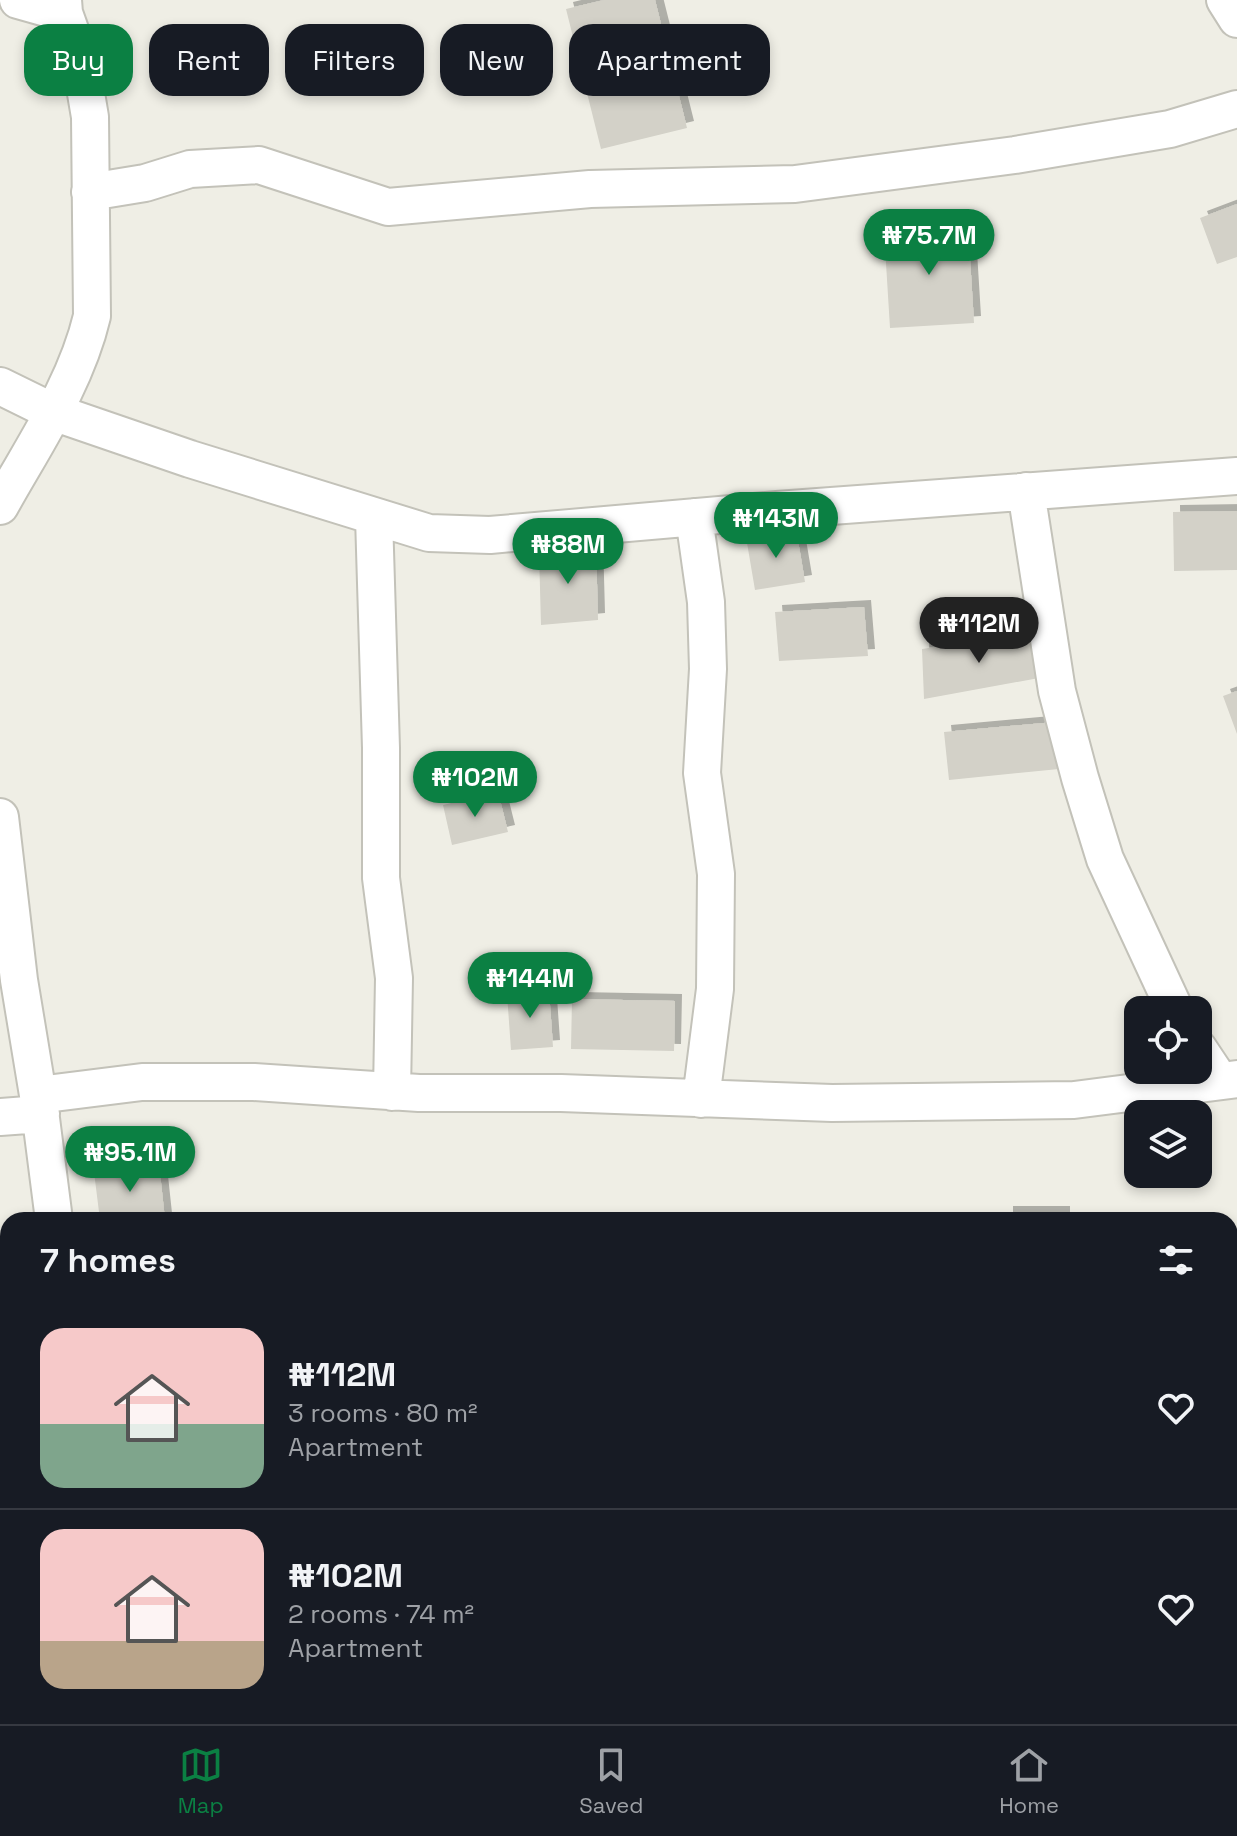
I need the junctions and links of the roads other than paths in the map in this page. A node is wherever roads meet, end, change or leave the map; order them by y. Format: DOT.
graph roads {
  1 [pos="18,0"];
  2 [pos="1225,0"];
  3 [pos="63,6"];
  4 [pos="1237,19"];
  5 [pos="1237,109"];
  6 [pos="90,192"];
  7 [pos="0,386"];
  8 [pos="53,412"];
  9 [pos="1237,476"];
  10 [pos="1026,491"];
  11 [pos="0,506"];
  12 [pos="374,517"];
  13 [pos="694,517"];
  14 [pos="0,817"];
  15 [pos="1169,996"];
  16 [pos="1212,1063"];
  17 [pos="1228,1080"];
  18 [pos="392,1092"];
  19 [pos="701,1099"];
  20 [pos="40,1105"];
  21 [pos="0,1117"];
  22 [pos="53,1212"];
  1 -- 3 [label="street"];
  2 -- 4 [label="street"];
  3 -- 6 [label="street"];
  5 -- 6 [label="street"];
  6 -- 8 [label="street"];
  7 -- 8 [label="street"];
  8 -- 11 [label="street"];
  8 -- 12 [label="street"];
  9 -- 10 [label="street"];
  10 -- 13 [label="street"];
  10 -- 15 [label="street"];
  12 -- 13 [label="street"];
  12 -- 18 [label="street"];
  13 -- 19 [label="street"];
  14 -- 20 [label="street"];
  16 -- 17 [label="street"];
  17 -- 19 [label="street"];
  18 -- 19 [label="street"];
  18 -- 20 [label="street"];
  20 -- 21 [label="street"];
  20 -- 22 [label="street"];
}
